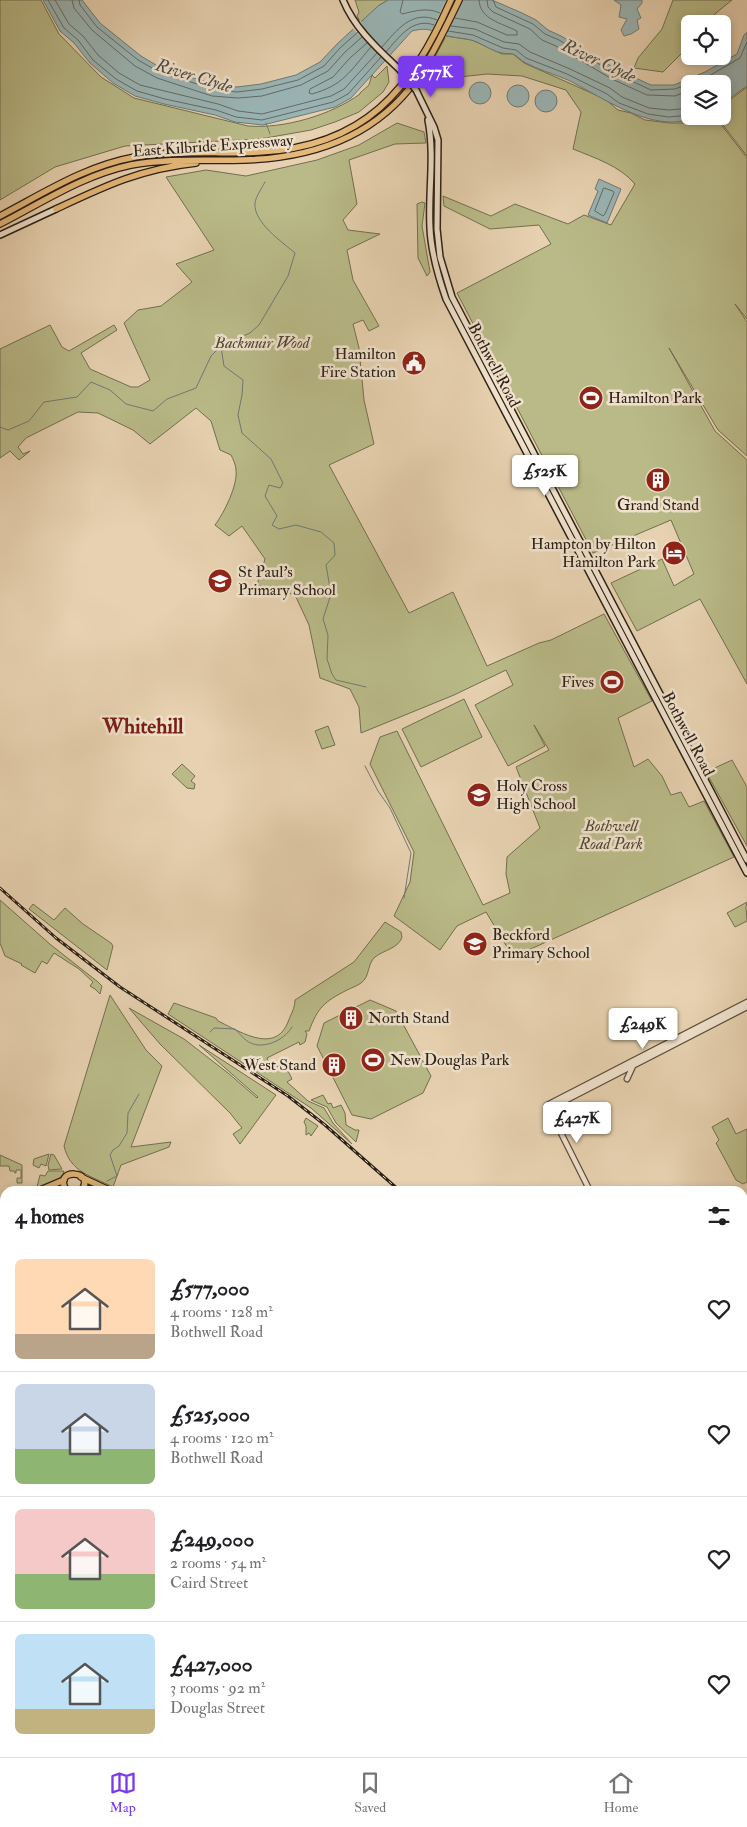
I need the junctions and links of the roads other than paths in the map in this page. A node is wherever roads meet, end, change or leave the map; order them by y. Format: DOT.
graph roads {
  1 [pos="343,0"];
  2 [pos="451,0"];
  3 [pos="459,0"];
  4 [pos="428,115"];
  5 [pos="225,160"];
  6 [pos="56,209"];
  7 [pos="0,216"];
  8 [pos="0,224"];
  9 [pos="0,235"];
  10 [pos="595,569"];
  11 [pos="589,572"];
  12 [pos="610,606"];
  13 [pos="747,860"];
  14 [pos="747,873"];
  15 [pos="747,1002"];
  16 [pos="747,1008"];
  17 [pos="634,1065"];
  18 [pos="627,1079"];
  19 [pos="548,1107"];
  20 [pos="81,1176"];
  21 [pos="64,1180"];
  22 [pos="50,1186"];
  23 [pos="64,1186"];
  24 [pos="84,1186"];
  25 [pos="101,1186"];
  26 [pos="588,1186"];
  1 -- 4 [label="main road, Bothwell Road, bridge"];
  2 -- 7 [label="main road, East Kilbride Expressway"];
  3 -- 5 [label="main road, East Kilbride Expressway"];
  4 -- 10 [label="main road, Bothwell Road"];
  4 -- 11 [label="main road, Bothwell Road"];
  5 -- 6 [label="main road"];
  5 -- 8 [label="main road, East Kilbride Expressway"];
  6 -- 9 [label="main road"];
  10 -- 11 [label="main road"];
  10 -- 12 [label="main road, Bothwell Road"];
  11 -- 12 [label="main road, Bothwell Road"];
  12 -- 13 [label="main road, Bothwell Road"];
  12 -- 14 [label="main road, Bothwell Road"];
  15 -- 19 [label="street"];
  16 -- 17 [label="street"];
  17 -- 18 [label="street"];
  17 -- 19 [label="street"];
  19 -- 26 [label="street"];
  20 -- 21 [label="main road"];
  20 -- 24 [label="main road"];
  20 -- 25 [label="main road"];
  21 -- 22 [label="main road"];
  21 -- 23 [label="main road"];
}
